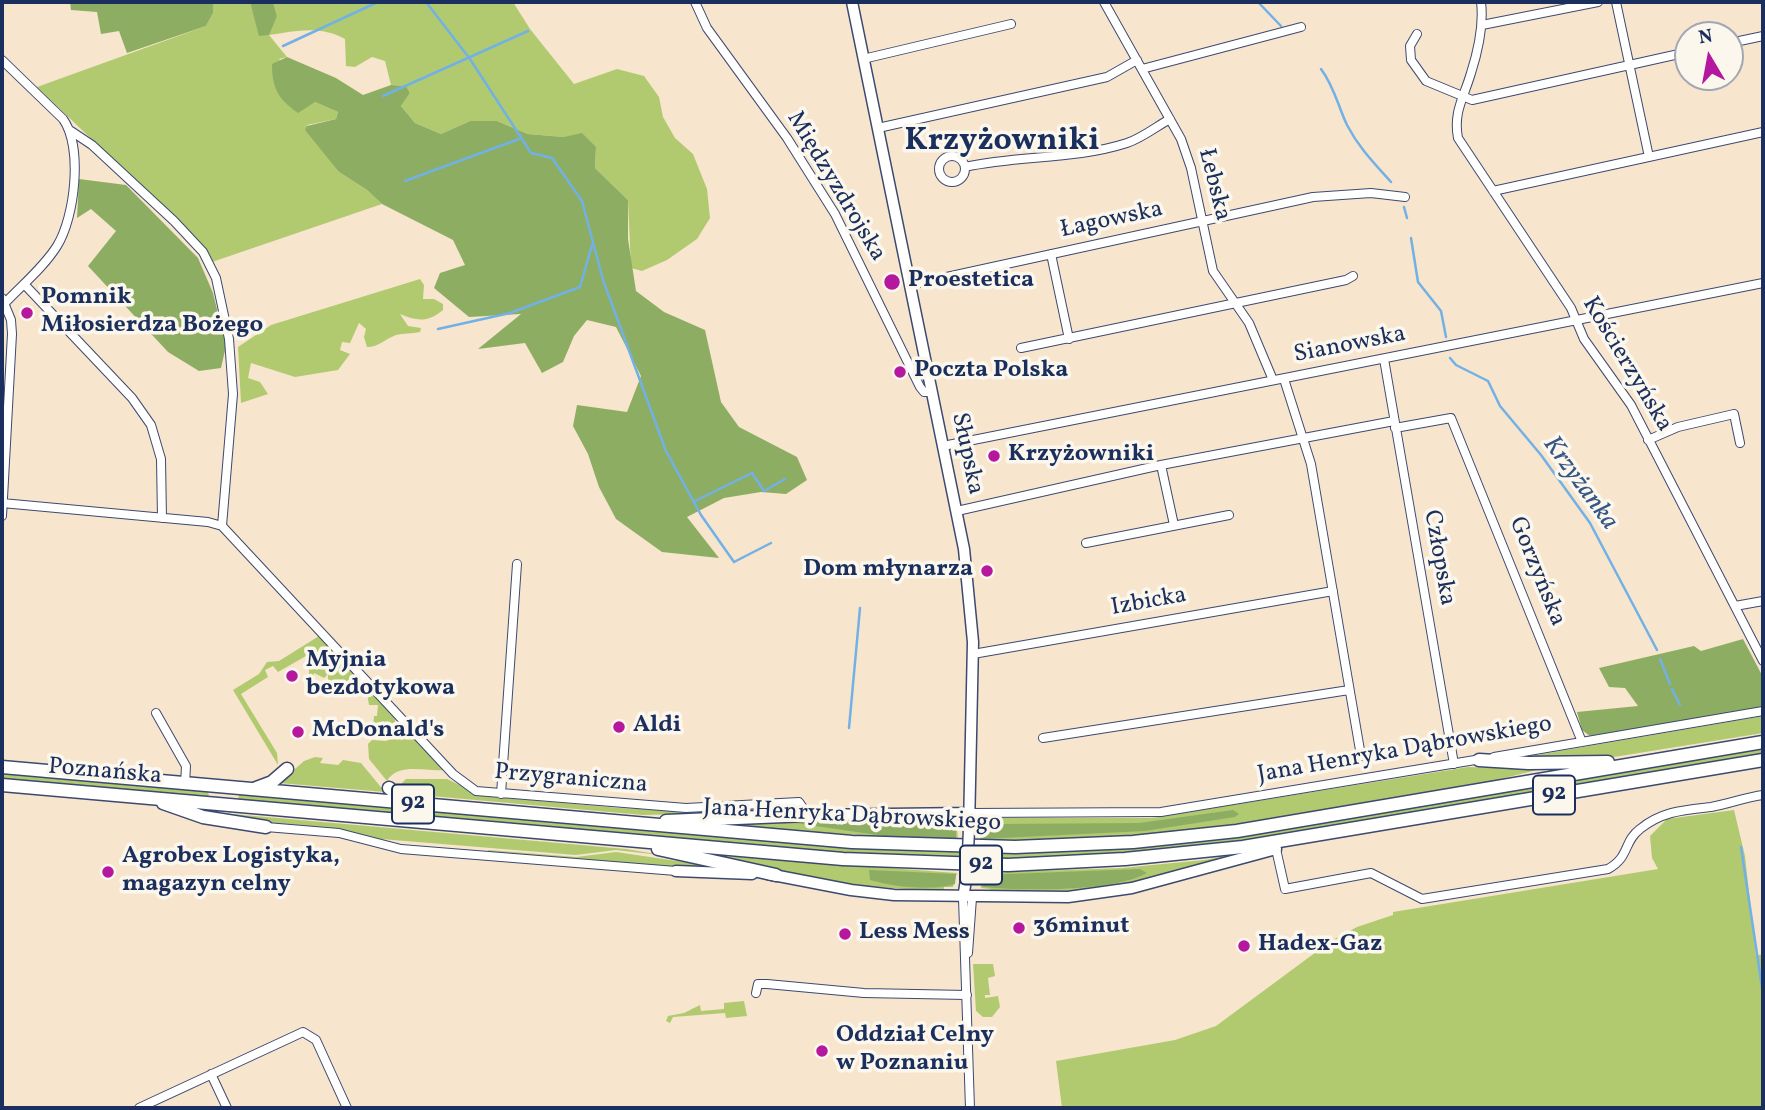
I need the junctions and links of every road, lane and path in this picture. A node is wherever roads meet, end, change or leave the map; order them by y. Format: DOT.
graph roads {
  1 [pos="695,2"];
  2 [pos="852,2"];
  3 [pos="1104,2"];
  4 [pos="1481,2"];
  5 [pos="1598,2"];
  6 [pos="1616,2"];
  7 [pos="1570,5"];
  8 [pos="1011,24"];
  9 [pos="1482,25"];
  10 [pos="1301,27"];
  11 [pos="1417,34"];
  12 [pos="1763,36"];
  13 [pos="1744,40"];
  14 [pos="1674,55"];
  15 [pos="863,59"];
  16 [pos="2,60"];
  17 [pos="1137,60"];
  18 [pos="1629,64"];
  19 [pos="1142,69"];
  20 [pos="1463,95"];
  21 [pos="1170,119"];
  22 [pos="878,128"];
  23 [pos="71,131"];
  24 [pos="1763,132"];
  25 [pos="1649,157"];
  26 [pos="965,167"];
  27 [pos="1493,191"];
  28 [pos="1405,197"];
  29 [pos="1202,221"];
  30 [pos="1051,254"];
  31 [pos="1353,276"];
  32 [pos="1763,283"];
  33 [pos="24,284"];
  34 [pos="910,285"];
  35 [pos="4,300"];
  36 [pos="1233,304"];
  37 [pos="1576,321"];
  38 [pos="1069,339"];
  39 [pos="1021,348"];
  40 [pos="1384,359"];
  41 [pos="1284,379"];
  42 [pos="1273,380"];
  43 [pos="932,392"];
  44 [pos="6,408"];
  45 [pos="1395,424"];
  46 [pos="1302,437"];
  47 [pos="1648,440"];
  48 [pos="1740,443"];
  49 [pos="943,446"];
  50 [pos="1161,465"];
  51 [pos="2,503"];
  52 [pos="957,511"];
  53 [pos="1229,515"];
  54 [pos="2,516"];
  55 [pos="162,518"];
  56 [pos="1174,525"];
  57 [pos="222,526"];
  58 [pos="1086,543"];
  59 [pos="517,565"];
  60 [pos="1333,591"];
  61 [pos="1763,601"];
  62 [pos="1735,606"];
  63 [pos="973,654"];
  64 [pos="1763,661"];
  65 [pos="1349,690"];
  66 [pos="1763,711"];
  67 [pos="156,713"];
  68 [pos="1043,738"];
  69 [pos="1582,742"];
  70 [pos="1763,742"];
  71 [pos="1361,756"];
  72 [pos="2,759"];
  73 [pos="1479,760"];
  74 [pos="1658,760"];
  75 [pos="1763,760"];
  76 [pos="1454,764"];
  77 [pos="2,767"];
  78 [pos="18,769"];
  79 [pos="287,769"];
  80 [pos="185,784"];
  81 [pos="2,785"];
  82 [pos="30,787"];
  83 [pos="389,788"];
  84 [pos="250,789"];
  85 [pos="2,790"];
  86 [pos="501,794"];
  87 [pos="1763,795"];
  88 [pos="150,798"];
  89 [pos="205,803"];
  90 [pos="408,803"];
  91 [pos="969,813"];
  92 [pos="808,815"];
  93 [pos="641,824"];
  94 [pos="266,827"];
  95 [pos="1344,830"];
  96 [pos="617,839"];
  97 [pos="1276,849"];
  98 [pos="676,871"];
  99 [pos="776,875"];
  100 [pos="968,898"];
  101 [pos="756,993"];
  102 [pos="967,995"];
  103 [pos="211,1074"];
  104 [pos="139,1108"];
  105 [pos="227,1108"];
  106 [pos="347,1108"];
  107 [pos="970,1108"];
  1 -- 43 [label="street, Międzyzdrojska"];
  2 -- 15 [label="street, Słupska"];
  3 -- 17 [label="street, Łebska"];
  4 -- 9 [label="street, Kościerzyńska"];
  5 -- 7 [label="street"];
  6 -- 18 [label="street"];
  7 -- 9 [label="street"];
  8 -- 15 [label="street"];
  9 -- 20 [label="street, Kościerzyńska"];
  10 -- 19 [label="street"];
  11 -- 20 [label="street"];
  12 -- 13 [label="street"];
  14 -- 18 [label="street"];
  15 -- 22 [label="street, Słupska"];
  16 -- 23 [label="street"];
  17 -- 19 [label="street, Łebska"];
  17 -- 22 [label="street"];
  18 -- 20 [label="street"];
  18 -- 25 [label="street"];
  19 -- 21 [label="street, Łebska"];
  20 -- 27 [label="street, Kościerzyńska"];
  21 -- 26 [label="street"];
  21 -- 29 [label="street, Łebska"];
  22 -- 34 [label="street, Słupska"];
  23 -- 33 [label="street"];
  23 -- 57 [label="street"];
  24 -- 25 [label="street"];
  25 -- 27 [label="street"];
  27 -- 37 [label="street, Kościerzyńska"];
  28 -- 29 [label="street, Łagowska"];
  29 -- 30 [label="street, Łagowska"];
  29 -- 36 [label="street, Łebska"];
  30 -- 34 [label="street, Łagowska"];
  30 -- 38 [label="street"];
  31 -- 36 [label="street"];
  32 -- 37 [label="street, Sianowska"];
  33 -- 35 [label="street"];
  33 -- 55 [label="street"];
  34 -- 43 [label="street, Słupska"];
  35 -- 44 [label="street"];
  36 -- 38 [label="street"];
  36 -- 42 [label="street, Łebska"];
  37 -- 40 [label="street, Sianowska"];
  37 -- 47 [label="street, Kościerzyńska"];
  38 -- 39 [label="street"];
  40 -- 41 [label="street, Sianowska"];
  40 -- 45 [label="street, Człopska"];
  41 -- 42 [label="street, Sianowska"];
  41 -- 46 [label="street"];
  42 -- 49 [label="street, Sianowska"];
  43 -- 49 [label="street, Słupska"];
  44 -- 51 [label="street"];
  45 -- 46 [label="street"];
  45 -- 69 [label="street, Gorzyńska"];
  45 -- 76 [label="street, Człopska"];
  46 -- 50 [label="street"];
  46 -- 60 [label="street"];
  47 -- 48 [label="street"];
  47 -- 62 [label="street, Kościerzyńska"];
  49 -- 52 [label="street, Słupska"];
  50 -- 52 [label="street"];
  50 -- 56 [label="street"];
  51 -- 54 [label="street"];
  51 -- 55 [label="street"];
  52 -- 63 [label="street, Słupska"];
  53 -- 56 [label="street"];
  55 -- 57 [label="street"];
  56 -- 58 [label="street"];
  57 -- 86 [label="street, Przygraniczna"];
  59 -- 86 [label="street"];
  60 -- 63 [label="street, Izbicka"];
  60 -- 65 [label="street"];
  61 -- 62 [label="street"];
  62 -- 64 [label="street, Kościerzyńska"];
  63 -- 91 [label="street, Słupska"];
  65 -- 68 [label="street"];
  65 -- 71 [label="street"];
  66 -- 69 [label="street, Jana Henryka Dąbrowskiego"];
  67 -- 80 [label="street"];
  69 -- 73 [label="street, Jana Henryka Dąbrowskiego"];
  70 -- 74 [label="main road, Jana Henryka Dąbrowskiego / 92"];
  72 -- 78 [label="main road"];
  73 -- 74 [label="main road"];
  73 -- 76 [label="street, Jana Henryka Dąbrowskiego"];
  74 -- 93 [label="main road, Jana Henryka Dąbrowskiego / 92"];
  75 -- 95 [label="main road, Jana Henryka Dąbrowskiego / 92"];
  76 -- 91 [label="street, Jana Henryka Dąbrowskiego"];
  77 -- 78 [label="main road, Poznańska / 92"];
  78 -- 80 [label="main road, Poznańska / 92"];
  79 -- 84 [label="main road"];
  80 -- 84 [label="main road, Jana Henryka Dąbrowskiego / 92"];
  81 -- 82 [label="main road, Poznańska / 92"];
  82 -- 85 [label="main road"];
  82 -- 88 [label="main road, Poznańska / 92"];
  83 -- 90 [label="main road"];
  84 -- 90 [label="main road, Jana Henryka Dąbrowskiego / 92"];
  86 -- 92 [label="street, Przygraniczna"];
  87 -- 97 [label="street"];
  88 -- 89 [label="main road, Poznańska / 92"];
  88 -- 94 [label="main road"];
  89 -- 96 [label="main road, Jana Henryka Dąbrowskiego / 92"];
  90 -- 93 [label="main road, Jana Henryka Dąbrowskiego / 92"];
  91 -- 92 [label="street"];
  91 -- 100 [label="street, Słupska, bridge"];
  92 -- 93 [label="main road"];
  94 -- 98 [label="street"];
  95 -- 96 [label="main road, Jana Henryka Dąbrowskiego / 92"];
  95 -- 97 [label="main road"];
  96 -- 99 [label="main road"];
  97 -- 100 [label="street"];
  98 -- 99 [label="street"];
  99 -- 100 [label="street"];
  100 -- 102 [label="street"];
  101 -- 102 [label="street"];
  102 -- 107 [label="street"];
  103 -- 104 [label="street"];
  103 -- 105 [label="street"];
  103 -- 106 [label="street"];
}
